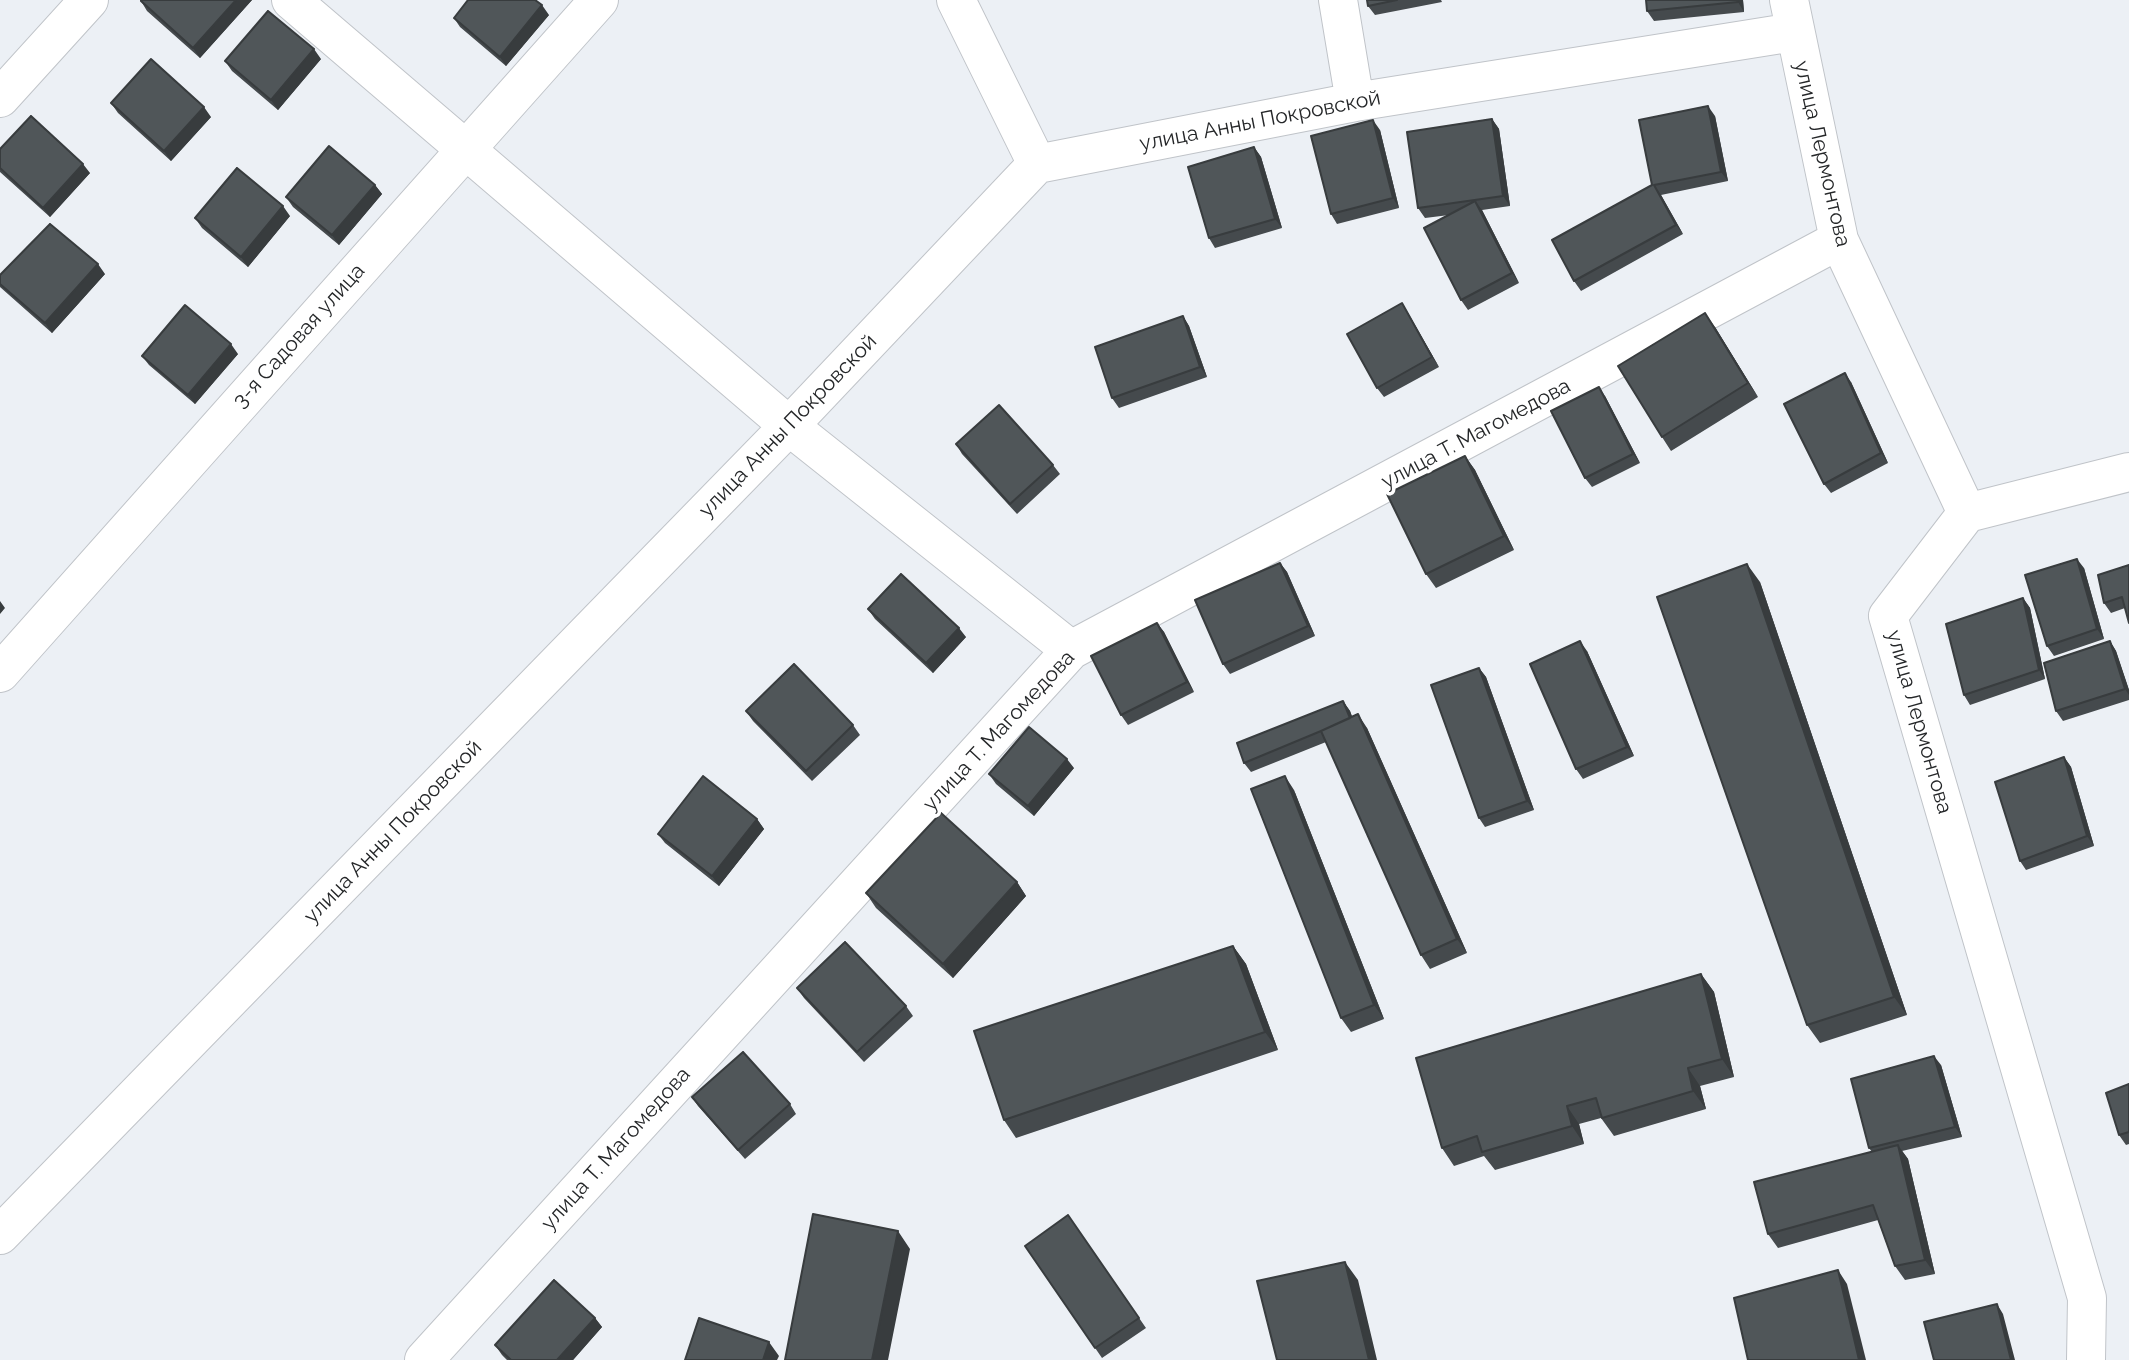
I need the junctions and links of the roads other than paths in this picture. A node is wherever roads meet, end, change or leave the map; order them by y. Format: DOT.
graph roads {
  1 [pos="89,0"];
  2 [pos="291,0"];
  3 [pos="599,0"];
  4 [pos="957,0"];
  5 [pos="1338,0"];
  6 [pos="1791,16"];
  7 [pos="0,98"];
  8 [pos="1355,102"];
  9 [pos="466,149"];
  10 [pos="1037,164"];
  11 [pos="1839,240"];
  12 [pos="789,426"];
  13 [pos="2129,472"];
  14 [pos="1967,513"];
  15 [pos="1071,650"];
  16 [pos="0,673"];
  17 [pos="0,1235"];
  18 [pos="424,1360"];
  19 [pos="2086,1360"];
  1 -- 7 [label="street"];
  2 -- 9 [label="street"];
  3 -- 9 [label="street, 3-я Садовая улица"];
  4 -- 10 [label="street"];
  5 -- 8 [label="street"];
  6 -- 8 [label="street, улица Анны Покровской"];
  6 -- 11 [label="street, улица Лермонтова"];
  8 -- 10 [label="street, улица Анны Покровской"];
  9 -- 12 [label="street"];
  9 -- 16 [label="street, 3-я Садовая улица"];
  10 -- 12 [label="street, улица Анны Покровской"];
  11 -- 14 [label="street, улица Лермонтова"];
  11 -- 15 [label="street, улица Т. Магомедова"];
  12 -- 15 [label="street"];
  12 -- 17 [label="street, улица Анны Покровской"];
  13 -- 14 [label="street"];
  14 -- 19 [label="street, улица Лермонтова"];
  15 -- 18 [label="street, улица Т. Магомедова"];
}
